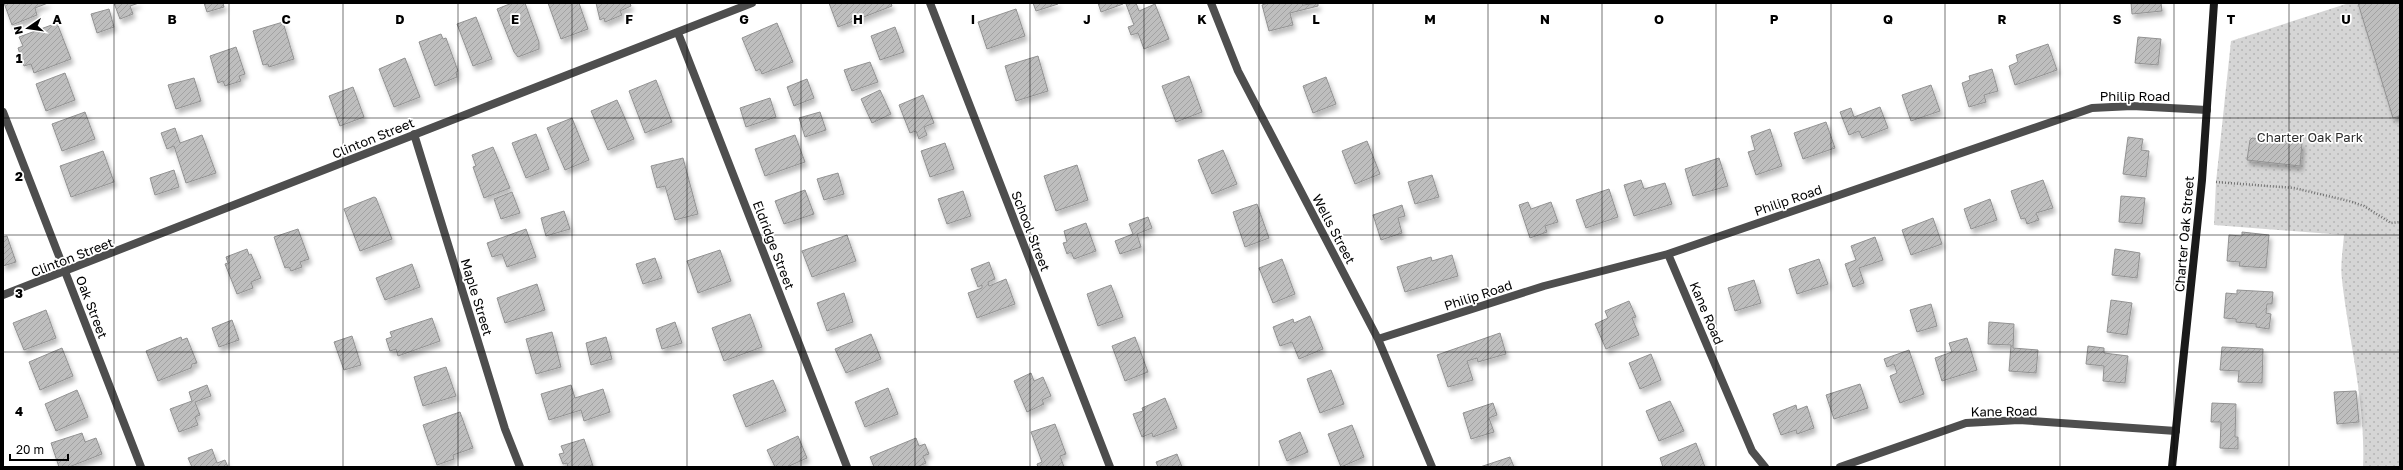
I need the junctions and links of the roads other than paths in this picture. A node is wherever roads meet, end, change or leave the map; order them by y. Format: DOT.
graph roads {
  1 [pos="752,3"];
  2 [pos="930,3"];
  3 [pos="1211,3"];
  4 [pos="2214,3"];
  5 [pos="678,33"];
  6 [pos="2207,110"];
  7 [pos="3,112"];
  8 [pos="414,134"];
  9 [pos="1668,254"];
  10 [pos="66,272"];
  11 [pos="3,295"];
  12 [pos="1378,339"];
  13 [pos="2176,431"];
  14 [pos="140,467"];
  15 [pos="520,467"];
  16 [pos="847,467"];
  17 [pos="1110,467"];
  18 [pos="1432,467"];
  19 [pos="1765,467"];
  20 [pos="1840,467"];
  21 [pos="2172,467"];
  1 -- 5 [label="street, Clinton Street"];
  2 -- 17 [label="street, School Street"];
  3 -- 12 [label="street, Wells Street"];
  4 -- 6 [label="main road, Charter Oak Street"];
  5 -- 8 [label="street, Clinton Street"];
  5 -- 16 [label="street, Eldridge Street"];
  6 -- 9 [label="street, Philip Road"];
  6 -- 13 [label="main road, Charter Oak Street"];
  7 -- 10 [label="street, Oak Street"];
  8 -- 10 [label="street, Clinton Street"];
  8 -- 15 [label="street, Maple Street"];
  9 -- 12 [label="street, Philip Road"];
  9 -- 19 [label="street, Kane Road"];
  10 -- 11 [label="street, Clinton Street"];
  10 -- 14 [label="street, Oak Street"];
  12 -- 18 [label="street, Wells Street"];
  13 -- 20 [label="street, Kane Road"];
  13 -- 21 [label="main road, Charter Oak Street"];
}
